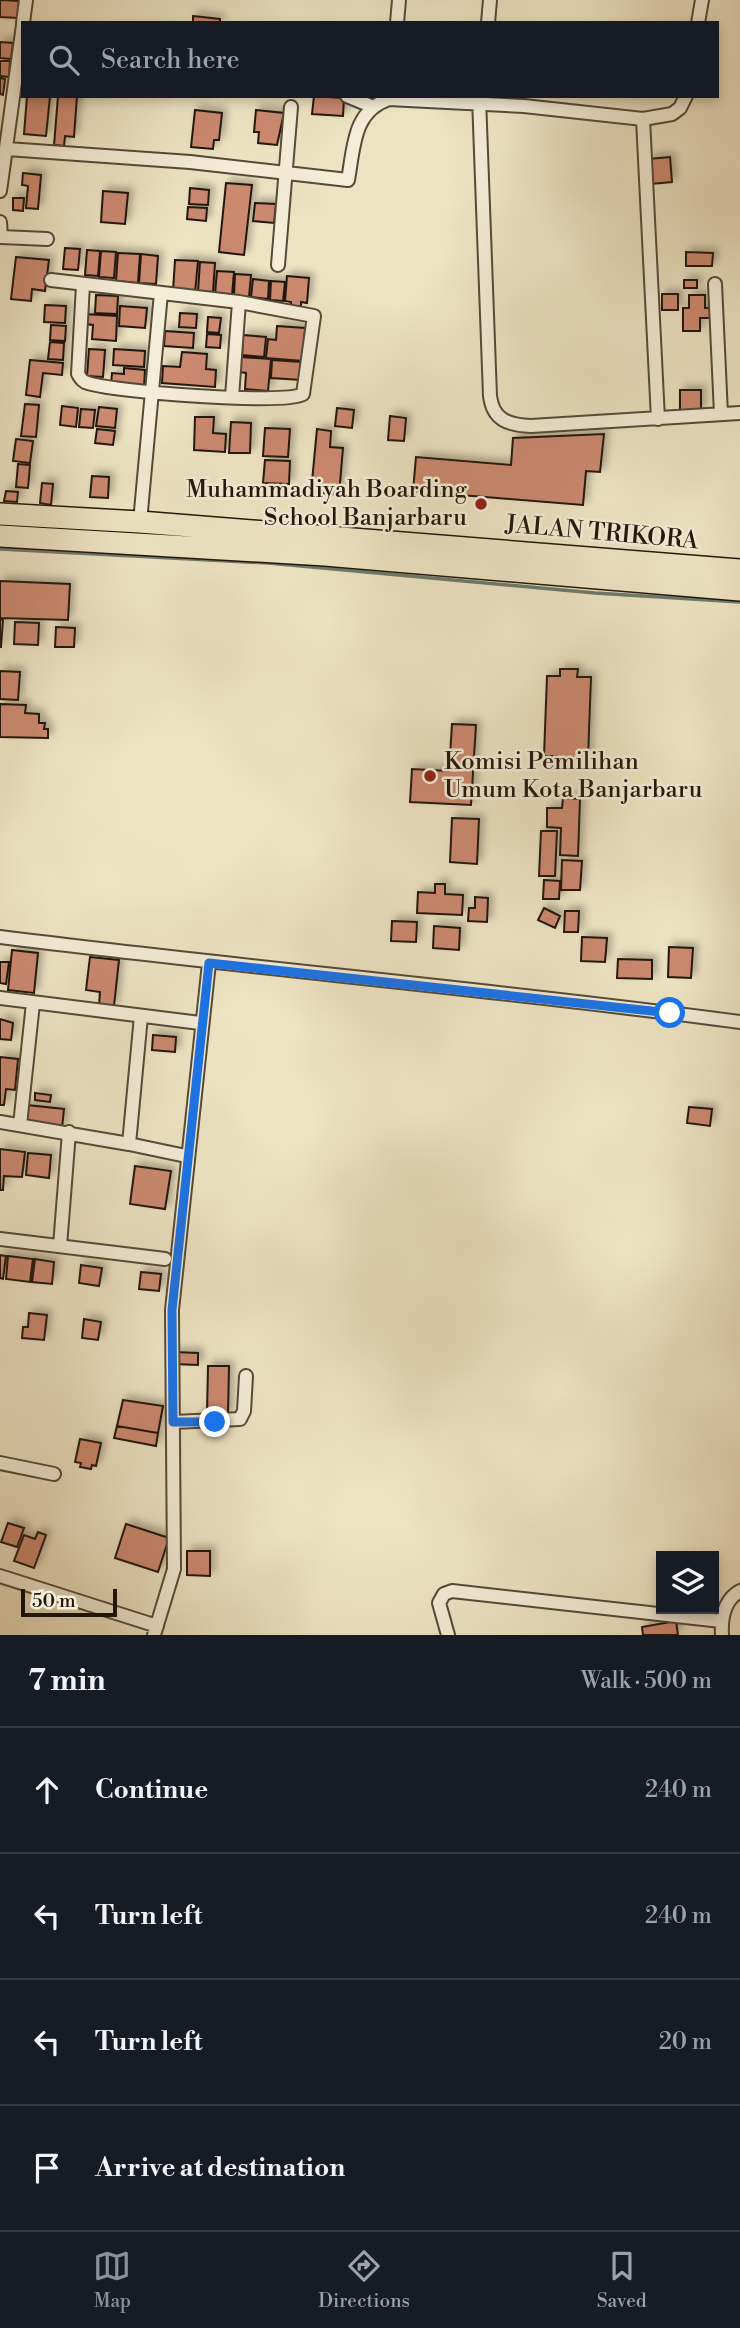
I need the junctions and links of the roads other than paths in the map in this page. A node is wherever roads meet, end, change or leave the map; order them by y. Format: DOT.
graph roads {
  1 [pos="26,0"];
  2 [pos="399,0"];
  3 [pos="491,0"];
  4 [pos="702,0"];
  5 [pos="23,21"];
  6 [pos="397,21"];
  7 [pos="488,21"];
  8 [pos="698,21"];
  9 [pos="21,37"];
  10 [pos="352,98"];
  11 [pos="390,98"];
  12 [pos="685,98"];
  13 [pos="479,100"];
  14 [pos="371,106"];
  15 [pos="291,107"];
  16 [pos="643,119"];
  17 [pos="7,149"];
  18 [pos="284,173"];
  19 [pos="0,191"];
  20 [pos="0,222"];
  21 [pos="1,237"];
  22 [pos="47,239"];
  23 [pos="278,265"];
  24 [pos="51,280"];
  25 [pos="715,284"];
  26 [pos="83,285"];
  27 [pos="161,293"];
  28 [pos="239,302"];
  29 [pos="152,392"];
  30 [pos="232,397"];
  31 [pos="740,413"];
  32 [pos="721,414"];
  33 [pos="659,419"];
  34 [pos="0,514"];
  35 [pos="140,522"];
  36 [pos="0,536"];
  37 [pos="740,570"];
  38 [pos="698,577"];
  39 [pos="740,590"];
  40 [pos="0,937"];
  41 [pos="209,963"];
  42 [pos="0,998"];
  43 [pos="33,1003"];
  44 [pos="141,1016"];
  45 [pos="740,1022"];
  46 [pos="201,1023"];
  47 [pos="0,1122"];
  48 [pos="20,1125"];
  49 [pos="69,1132"];
  50 [pos="129,1144"];
  51 [pos="186,1156"];
  52 [pos="0,1239"];
  53 [pos="60,1246"];
  54 [pos="165,1259"];
  55 [pos="246,1376"];
  56 [pos="173,1422"];
  57 [pos="0,1463"];
  58 [pos="54,1475"];
  59 [pos="0,1576"];
  60 [pos="740,1591"];
  61 [pos="721,1628"];
  62 [pos="155,1631"];
  63 [pos="448,1635"];
  1 -- 5 [label="street"];
  2 -- 6 [label="street"];
  3 -- 7 [label="street"];
  4 -- 8 [label="street"];
  9 -- 17 [label="street"];
  10 -- 14 [label="street"];
  11 -- 13 [label="street"];
  11 -- 14 [label="street"];
  12 -- 16 [label="street"];
  13 -- 16 [label="street"];
  13 -- 33 [label="street"];
  14 -- 18 [label="street"];
  15 -- 18 [label="street"];
  16 -- 33 [label="street"];
  17 -- 18 [label="street"];
  17 -- 19 [label="street"];
  18 -- 23 [label="street"];
  20 -- 21 [label="street"];
  21 -- 22 [label="street"];
  24 -- 26 [label="street"];
  25 -- 32 [label="street"];
  26 -- 27 [label="street"];
  26 -- 29 [label="street"];
  27 -- 28 [label="street"];
  27 -- 29 [label="street"];
  28 -- 30 [label="street"];
  28 -- 30 [label="street"];
  29 -- 30 [label="street"];
  29 -- 35 [label="street"];
  31 -- 32 [label="street"];
  32 -- 33 [label="street"];
  34 -- 35 [label="main road, JALAN TRIKORA"];
  35 -- 38 [label="main road, JALAN TRIKORA"];
  36 -- 38 [label="main road, JALAN TRIKORA"];
  37 -- 38 [label="main road, JALAN TRIKORA"];
  38 -- 39 [label="main road, JALAN TRIKORA"];
  40 -- 41 [label="street"];
  41 -- 45 [label="street"];
  41 -- 46 [label="street"];
  42 -- 43 [label="street"];
  43 -- 44 [label="street"];
  43 -- 48 [label="street"];
  44 -- 46 [label="street"];
  44 -- 50 [label="street"];
  46 -- 51 [label="street"];
  47 -- 48 [label="street"];
  48 -- 49 [label="street"];
  49 -- 50 [label="street"];
  49 -- 53 [label="street"];
  50 -- 51 [label="street"];
  51 -- 56 [label="street"];
  52 -- 53 [label="street"];
  53 -- 54 [label="street"];
  55 -- 56 [label="street"];
  56 -- 62 [label="street"];
  57 -- 58 [label="street"];
  59 -- 62 [label="street"];
  60 -- 61 [label="street"];
  61 -- 63 [label="street"];
}
